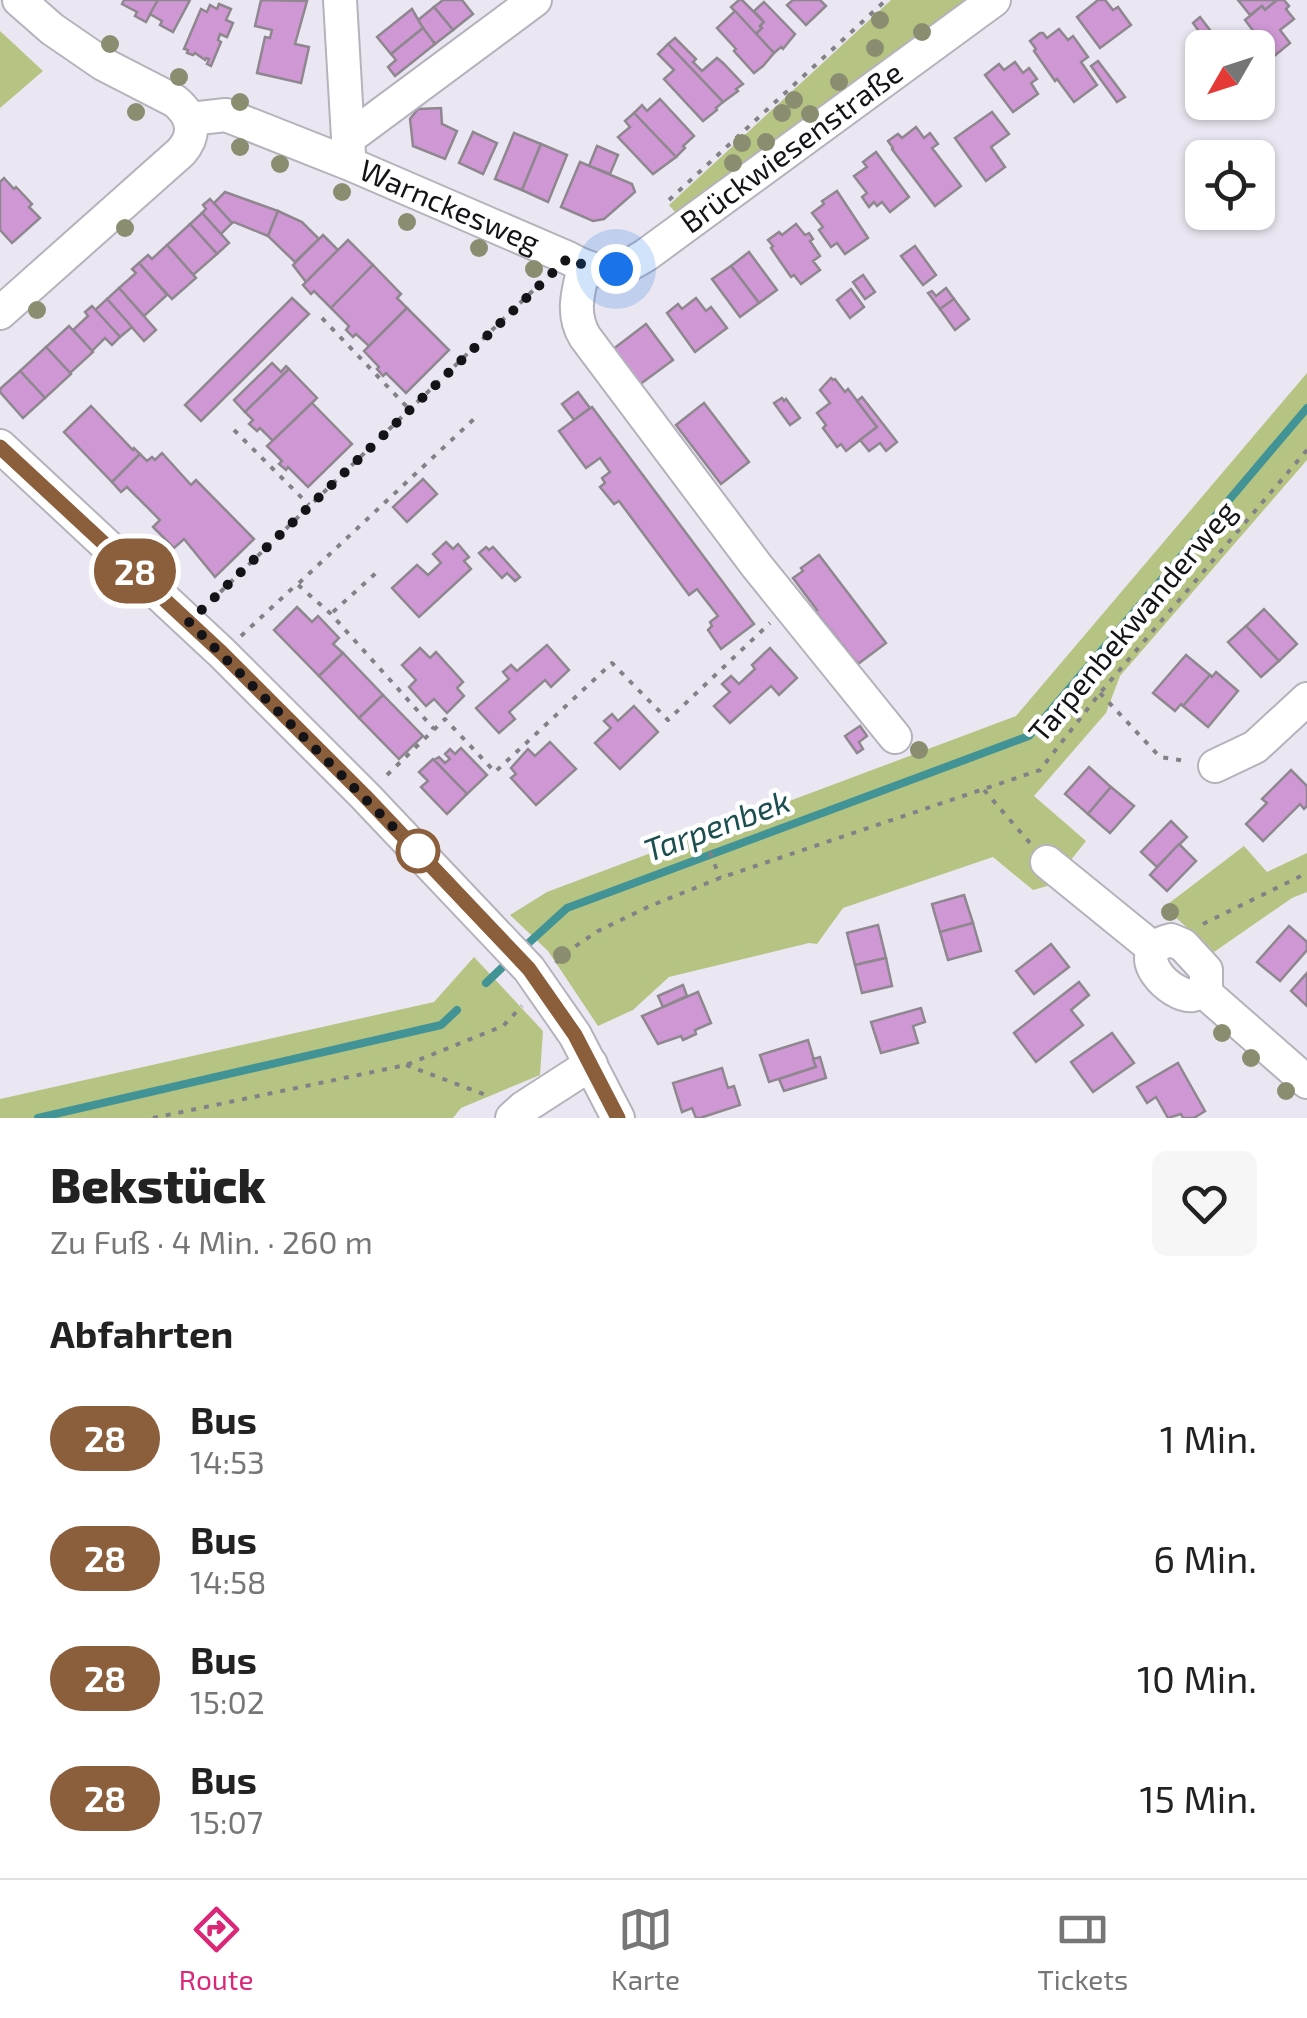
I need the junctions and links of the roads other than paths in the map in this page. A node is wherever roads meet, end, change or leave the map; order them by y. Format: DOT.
graph roads {
  1 [pos="340,0"];
  2 [pos="536,0"];
  3 [pos="994,0"];
  4 [pos="22,1"];
  5 [pos="190,119"];
  6 [pos="349,151"];
  7 [pos="576,262"];
  8 [pos="0,313"];
  9 [pos="0,446"];
  10 [pos="1307,699"];
  11 [pos="895,736"];
  12 [pos="1216,766"];
  13 [pos="1046,862"];
  14 [pos="591,1064"];
  15 [pos="1307,1082"];
  16 [pos="518,1113"];
  17 [pos="618,1118"];
  1 -- 6 [label="street"];
  2 -- 6 [label="street"];
  3 -- 7 [label="street, Brückwiesenstraße"];
  4 -- 5 [label="street"];
  5 -- 6 [label="street, Warnckesweg"];
  5 -- 8 [label="street"];
  6 -- 7 [label="street, Warnckesweg"];
  7 -- 11 [label="street"];
  9 -- 14 [label="street"];
  10 -- 12 [label="street"];
  13 -- 15 [label="street"];
  14 -- 16 [label="street"];
  14 -- 17 [label="street"];
}
